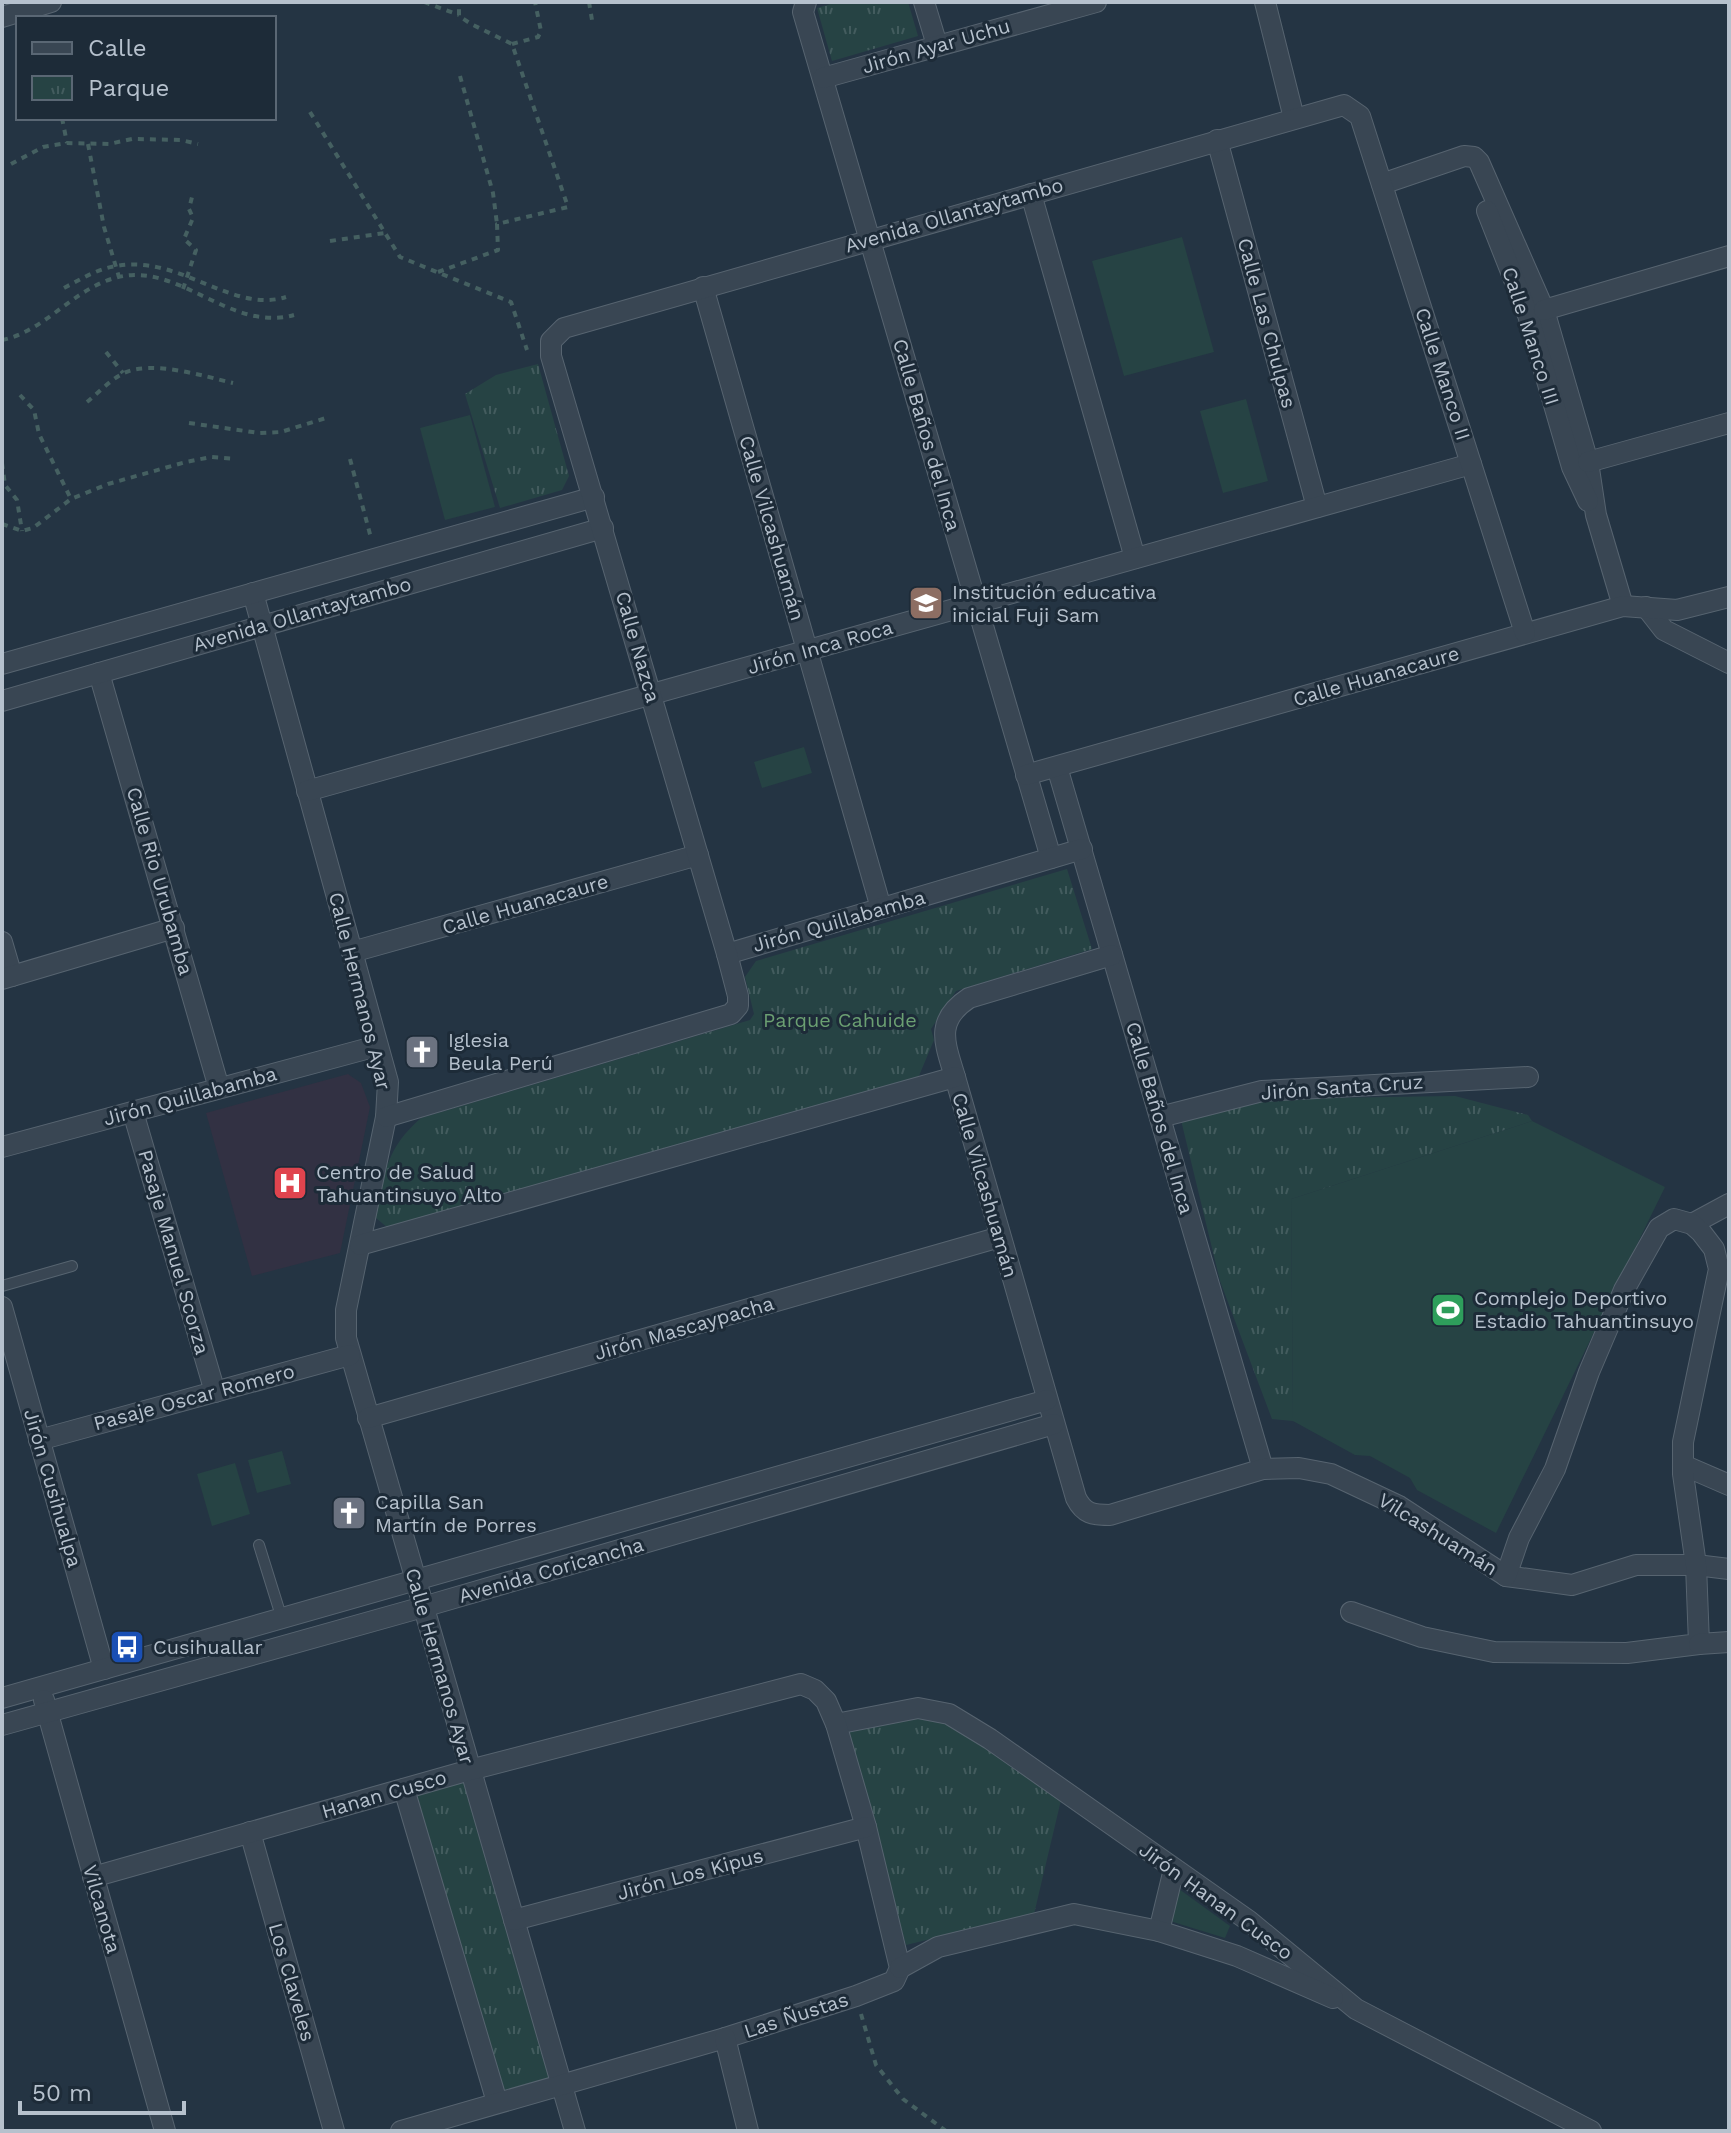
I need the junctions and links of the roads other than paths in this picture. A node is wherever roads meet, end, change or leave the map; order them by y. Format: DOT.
graph roads {
  1 [pos="51,2"];
  2 [pos="924,2"];
  3 [pos="1096,2"];
  4 [pos="1265,2"];
  5 [pos="805,7"];
  6 [pos="2,17"];
  7 [pos="937,45"];
  8 [pos="823,78"];
  9 [pos="1360,116"];
  10 [pos="1294,118"];
  11 [pos="1217,140"];
  12 [pos="1472,159"];
  13 [pos="1382,184"];
  14 [pos="1031,194"];
  15 [pos="870,239"];
  16 [pos="1729,256"];
  17 [pos="703,287"];
  18 [pos="1544,310"];
  19 [pos="551,341"];
  20 [pos="1729,423"];
  21 [pos="1588,462"];
  22 [pos="1471,464"];
  23 [pos="594,497"];
  24 [pos="1317,507"];
  25 [pos="1596,515"];
  26 [pos="603,528"];
  27 [pos="1135,558"];
  28 [pos="253,593"];
  29 [pos="1729,597"];
  30 [pos="976,603"];
  31 [pos="1623,606"];
  32 [pos="1646,607"];
  33 [pos="261,626"];
  34 [pos="1525,633"];
  35 [pos="807,651"];
  36 [pos="1729,663"];
  37 [pos="2,664"];
  38 [pos="99,673"];
  39 [pos="652,694"];
  40 [pos="2,701"];
  41 [pos="1057,767"];
  42 [pos="1026,775"];
  43 [pos="307,791"];
  44 [pos="1082,849"];
  45 [pos="698,855"];
  46 [pos="1051,858"];
  47 [pos="881,908"];
  48 [pos="174,928"];
  49 [pos="2,942"];
  50 [pos="352,952"];
  51 [pos="727,954"];
  52 [pos="1112,955"];
  53 [pos="7,977"];
  54 [pos="377,1046"];
  55 [pos="955,1077"];
  56 [pos="1528,1077"];
  57 [pos="219,1088"];
  58 [pos="133,1112"];
  59 [pos="386,1117"];
  60 [pos="1160,1117"];
  61 [pos="2,1147"];
  62 [pos="1729,1204"];
  63 [pos="1692,1224"];
  64 [pos="1000,1237"];
  65 [pos="360,1245"];
  66 [pos="72,1266"];
  67 [pos="2,1286"];
  68 [pos="2,1307"];
  69 [pos="350,1355"];
  70 [pos="215,1392"];
  71 [pos="1047,1400"];
  72 [pos="368,1418"];
  73 [pos="1054,1424"];
  74 [pos="39,1440"];
  75 [pos="1683,1465"];
  76 [pos="1263,1469"];
  77 [pos="1729,1485"];
  78 [pos="1093,1515"];
  79 [pos="259,1545"];
  80 [pos="1696,1565"];
  81 [pos="1729,1569"];
  82 [pos="1506,1576"];
  83 [pos="416,1581"];
  84 [pos="423,1607"];
  85 [pos="1351,1612"];
  86 [pos="282,1619"];
  87 [pos="1729,1642"];
  88 [pos="1699,1644"];
  89 [pos="104,1669"];
  90 [pos="41,1687"];
  91 [pos="2,1698"];
  92 [pos="47,1712"];
  93 [pos="836,1724"];
  94 [pos="2,1725"];
  95 [pos="470,1770"];
  96 [pos="404,1789"];
  97 [pos="866,1827"];
  98 [pos="250,1832"];
  99 [pos="1174,1869"];
  100 [pos="93,1877"];
  101 [pos="514,1920"];
  102 [pos="1249,1921"];
  103 [pos="1159,1931"];
  104 [pos="1237,1956"];
  105 [pos="900,1968"];
  106 [pos="1356,2009"];
  107 [pos="725,2038"];
  108 [pos="561,2083"];
  109 [pos="497,2102"];
  110 [pos="165,2131"];
  111 [pos="334,2131"];
  112 [pos="401,2131"];
  113 [pos="575,2131"];
  114 [pos="748,2131"];
  115 [pos="1591,2131"];
  1 -- 6 [label="street"];
  2 -- 7 [label="street"];
  3 -- 7 [label="street, Jirón Ayar Uchu"];
  4 -- 10 [label="street"];
  5 -- 8 [label="street, Calle Baños del Inca"];
  7 -- 8 [label="street, Jirón Ayar Uchu"];
  8 -- 15 [label="street, Calle Baños del Inca"];
  9 -- 10 [label="street, Avenida Ollantaytambo"];
  9 -- 13 [label="street, Calle Manco II"];
  10 -- 11 [label="street, Avenida Ollantaytambo"];
  11 -- 14 [label="street, Avenida Ollantaytambo"];
  11 -- 24 [label="street, Calle Las Chulpas"];
  12 -- 13 [label="street"];
  12 -- 18 [label="street, Calle Manco III"];
  12 -- 25 [label="street, Calle Manco III"];
  13 -- 22 [label="street, Calle Manco II"];
  14 -- 15 [label="street, Avenida Ollantaytambo"];
  14 -- 27 [label="street"];
  15 -- 17 [label="street, Avenida Ollantaytambo"];
  15 -- 30 [label="street, Calle Baños del Inca"];
  16 -- 18 [label="street"];
  17 -- 19 [label="street, Avenida Ollantaytambo"];
  17 -- 35 [label="street, Calle Vilcashuamán"];
  18 -- 21 [label="street, Calle Manco III"];
  19 -- 23 [label="street, Calle Nazca"];
  20 -- 21 [label="street"];
  21 -- 25 [label="street, Calle Manco III"];
  22 -- 24 [label="street, Jirón Inca Roca"];
  22 -- 34 [label="street, Calle Manco II"];
  23 -- 26 [label="street, Calle Nazca"];
  23 -- 28 [label="street, Avenida Ollantaytambo"];
  24 -- 27 [label="street, Jirón Inca Roca"];
  25 -- 31 [label="street, Calle Manco III"];
  26 -- 33 [label="street, Avenida Ollantaytambo"];
  26 -- 39 [label="street, Calle Nazca"];
  27 -- 30 [label="street, Jirón Inca Roca"];
  28 -- 33 [label="street, Calle Hermanos Ayar"];
  28 -- 37 [label="street, Avenida Ollantaytambo"];
  29 -- 32 [label="street, Calle Huanacaure"];
  30 -- 35 [label="street, Jirón Inca Roca"];
  30 -- 42 [label="street, Calle Baños del Inca"];
  31 -- 32 [label="street, Calle Huanacaure"];
  31 -- 34 [label="street, Calle Huanacaure"];
  32 -- 36 [label="street"];
  33 -- 38 [label="street, Avenida Ollantaytambo"];
  33 -- 43 [label="street, Calle Hermanos Ayar"];
  34 -- 41 [label="street, Calle Huanacaure"];
  35 -- 39 [label="street, Jirón Inca Roca"];
  35 -- 47 [label="street, Calle Vilcashuamán"];
  38 -- 40 [label="street, Avenida Ollantaytambo"];
  38 -- 48 [label="street, Calle Rio Urubamba"];
  39 -- 43 [label="street, Jirón Inca Roca"];
  39 -- 45 [label="street, Calle Nazca"];
  41 -- 42 [label="street, Calle Huanacaure"];
  41 -- 44 [label="street, Calle Baños del Inca"];
  42 -- 46 [label="street, Calle Baños del Inca"];
  43 -- 50 [label="street, Calle Hermanos Ayar"];
  44 -- 46 [label="street, Jirón Quillabamba"];
  44 -- 52 [label="street, Calle Baños del Inca"];
  45 -- 50 [label="street, Calle Huanacaure"];
  45 -- 51 [label="street, Calle Nazca"];
  46 -- 47 [label="street, Jirón Quillabamba"];
  47 -- 51 [label="street, Jirón Quillabamba"];
  48 -- 53 [label="street"];
  48 -- 57 [label="street, Calle Rio Urubamba"];
  49 -- 53 [label="street"];
  50 -- 54 [label="street, Calle Hermanos Ayar"];
  51 -- 59 [label="street, Jirón Quillabamba"];
  52 -- 55 [label="street, Calle Vilcashuamán"];
  52 -- 60 [label="street, Calle Baños del Inca"];
  54 -- 57 [label="street, Jirón Quillabamba"];
  54 -- 59 [label="street, Calle Hermanos Ayar"];
  55 -- 64 [label="street, Calle Vilcashuamán"];
  55 -- 65 [label="street"];
  56 -- 60 [label="street, Jirón Santa Cruz"];
  57 -- 58 [label="street, Jirón Quillabamba"];
  58 -- 61 [label="street, Jirón Quillabamba"];
  58 -- 70 [label="street, Pasaje Manuel Scorza"];
  59 -- 65 [label="street, Calle Hermanos Ayar"];
  60 -- 76 [label="street, Calle Baños del Inca"];
  62 -- 63 [label="street"];
  63 -- 75 [label="street"];
  63 -- 82 [label="street"];
  64 -- 71 [label="street, Calle Vilcashuamán"];
  64 -- 72 [label="street, Jirón Mascaypacha"];
  65 -- 69 [label="street, Calle Hermanos Ayar"];
  66 -- 67 [label="lane"];
  68 -- 74 [label="street, Jirón Cusihualpa"];
  69 -- 70 [label="street, Pasaje Oscar Romero"];
  69 -- 72 [label="street, Calle Hermanos Ayar"];
  70 -- 74 [label="street, Pasaje Oscar Romero"];
  71 -- 73 [label="street, Calle Vilcashuamán"];
  71 -- 83 [label="street, Avenida Coricancha"];
  72 -- 83 [label="street, Calle Hermanos Ayar"];
  73 -- 78 [label="street, Calle Vilcashuamán"];
  73 -- 84 [label="street, Avenida Coricancha"];
  74 -- 89 [label="street, Jirón Cusihualpa"];
  75 -- 77 [label="street"];
  75 -- 80 [label="street"];
  76 -- 78 [label="street, Vilcashuamán"];
  76 -- 82 [label="street, Vilcashuamán"];
  79 -- 86 [label="lane"];
  80 -- 81 [label="street, Vilcashuamán"];
  80 -- 82 [label="street, Vilcashuamán"];
  80 -- 88 [label="street"];
  83 -- 84 [label="street, Calle Hermanos Ayar"];
  83 -- 86 [label="street, Avenida Coricancha"];
  84 -- 92 [label="street, Avenida Coricancha"];
  84 -- 95 [label="street, Calle Hermanos Ayar"];
  85 -- 88 [label="street"];
  86 -- 89 [label="street, Avenida Coricancha"];
  87 -- 88 [label="street"];
  89 -- 90 [label="street, Avenida Coricancha"];
  90 -- 91 [label="street, Avenida Coricancha"];
  90 -- 92 [label="street, Vilcanota"];
  92 -- 94 [label="street, Avenida Coricancha"];
  92 -- 100 [label="street, Vilcanota"];
  93 -- 95 [label="street, Hanan Cusco"];
  93 -- 97 [label="street"];
  93 -- 99 [label="street, Jirón Hanan Cusco"];
  95 -- 96 [label="street, Hanan Cusco"];
  95 -- 101 [label="street, Calle Hermanos Ayar"];
  96 -- 98 [label="street, Hanan Cusco"];
  96 -- 109 [label="street"];
  97 -- 101 [label="street, Jirón Los Kipus"];
  97 -- 105 [label="street"];
  98 -- 100 [label="street, Hanan Cusco"];
  98 -- 111 [label="street, Los Claveles"];
  99 -- 102 [label="street, Jirón Hanan Cusco"];
  99 -- 103 [label="street"];
  100 -- 110 [label="street, Vilcanota"];
  101 -- 108 [label="street, Calle Hermanos Ayar"];
  102 -- 104 [label="street"];
  102 -- 106 [label="street, Jirón Hanan Cusco"];
  103 -- 104 [label="street, Las Ñustas"];
  103 -- 105 [label="street, Las Ñustas"];
  104 -- 106 [label="street, Las Ñustas"];
  105 -- 107 [label="street, Las Ñustas"];
  106 -- 115 [label="street, Jirón Hanan Cusco"];
  107 -- 108 [label="street, Las Ñustas"];
  107 -- 114 [label="street"];
  108 -- 109 [label="street, Las Ñustas"];
  108 -- 113 [label="street, Calle Hermanos Ayar"];
  109 -- 112 [label="street, Las Ñustas"];
}
